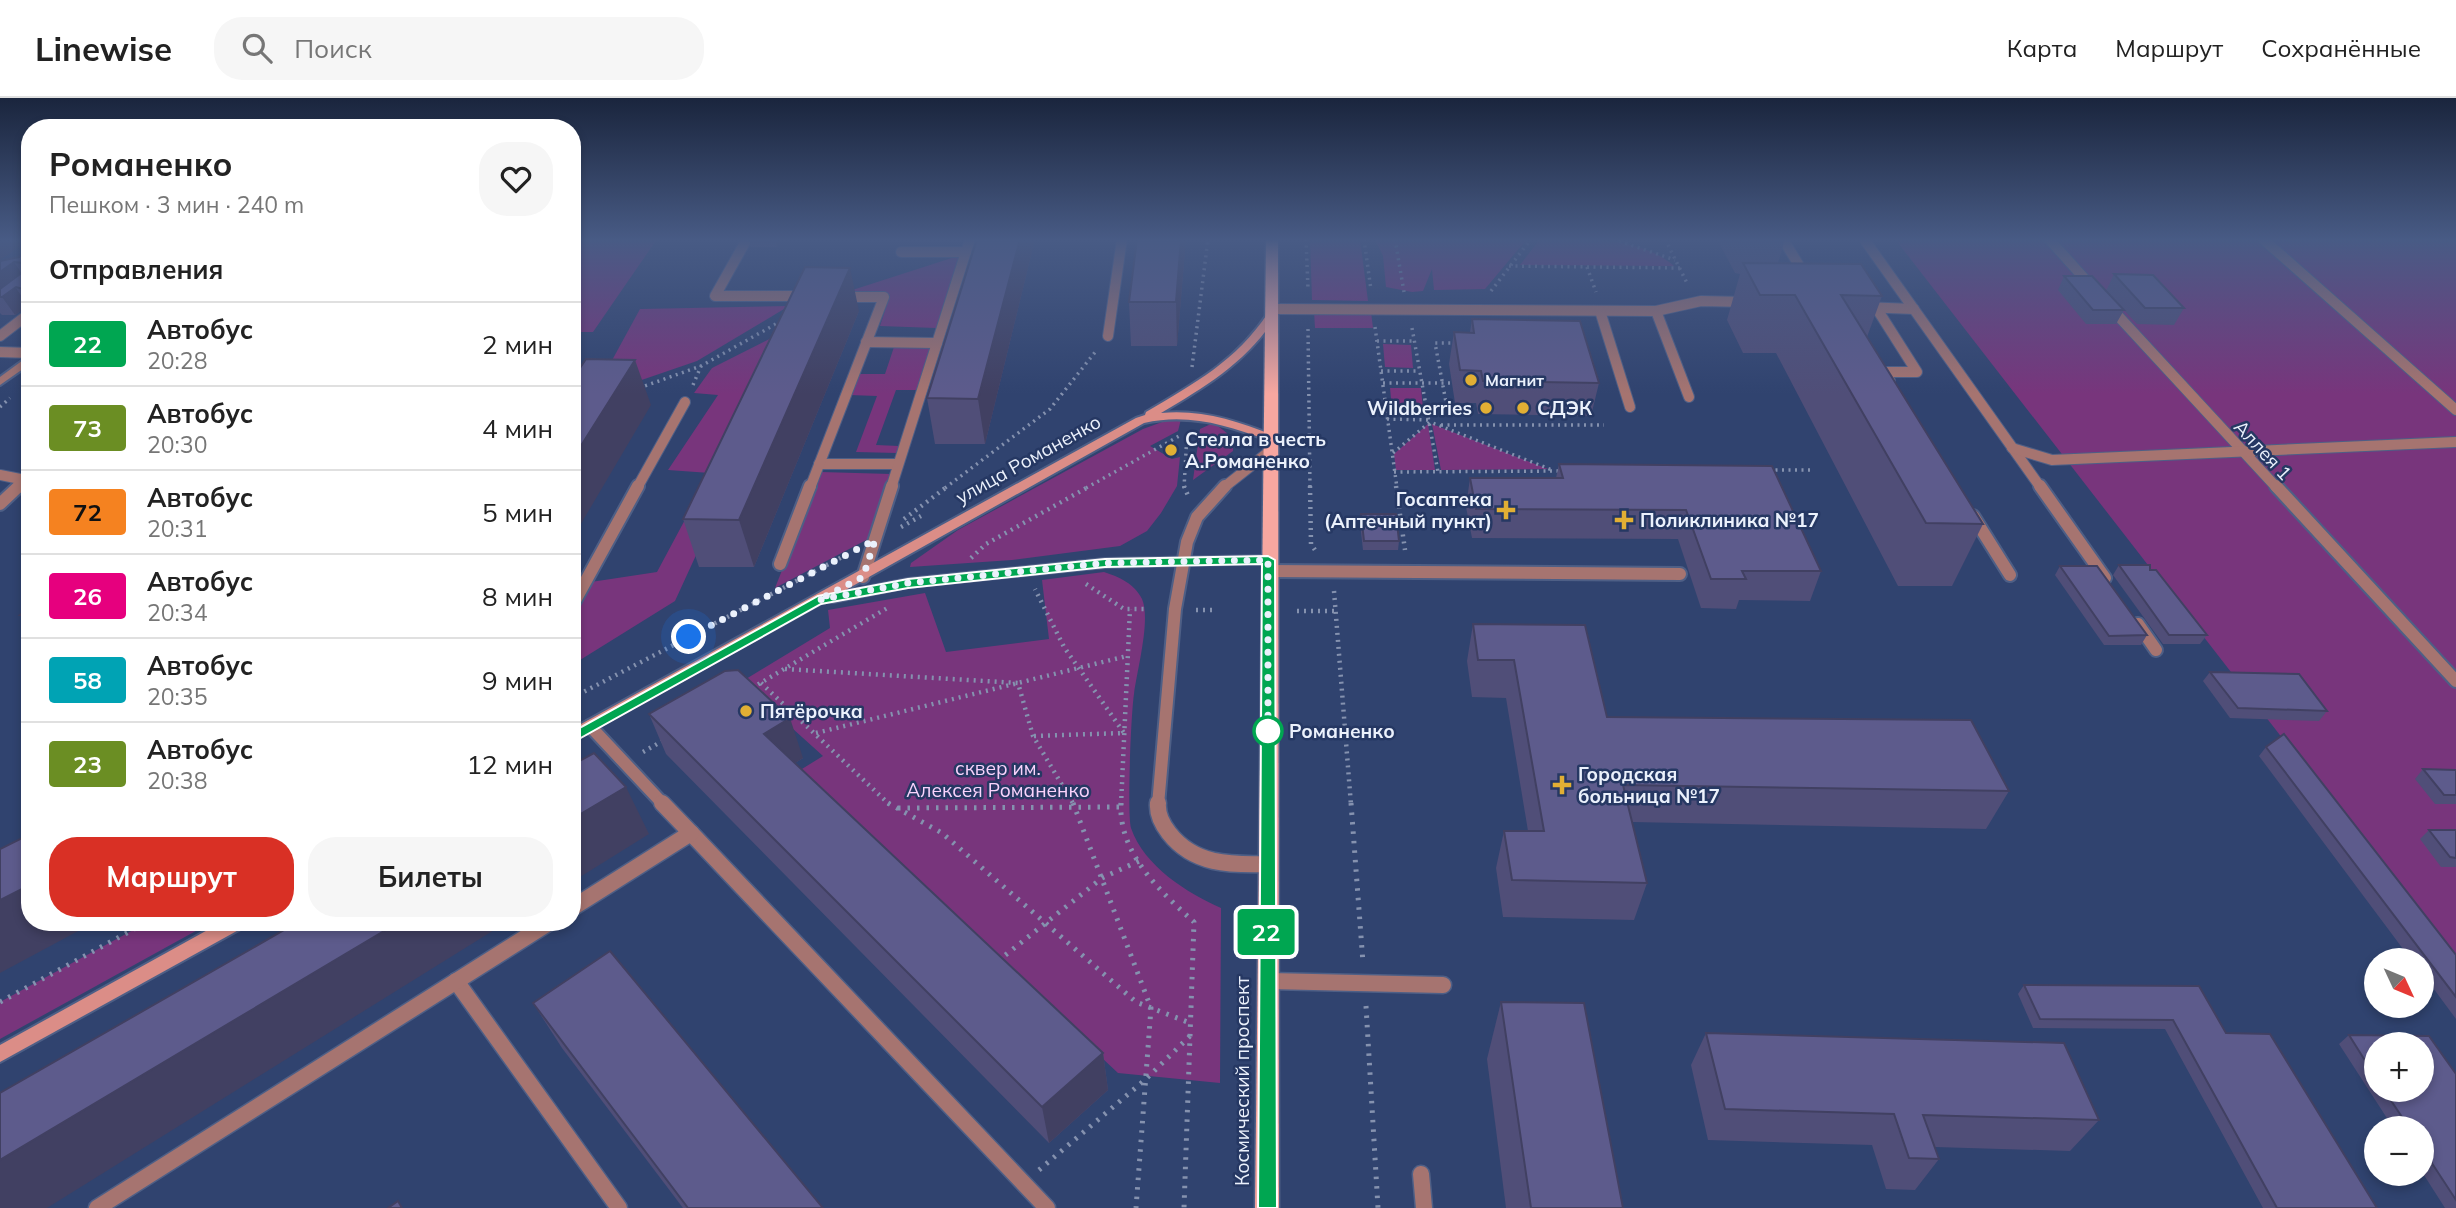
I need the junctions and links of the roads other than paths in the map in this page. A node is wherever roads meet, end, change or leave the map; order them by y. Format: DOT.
graph roads {
  1 [pos="718,291"];
  2 [pos="953,291"];
  3 [pos="1115,291"];
  4 [pos="1272,291"];
  5 [pos="1901,291"];
  6 [pos="2096,291"];
  7 [pos="2321,291"];
  8 [pos="812,296"];
  9 [pos="826,296"];
  10 [pos="1755,302"];
  11 [pos="1848,304"];
  12 [pos="1877,309"];
  13 [pos="1914,309"];
  14 [pos="1600,311"];
  15 [pos="1656,311"];
  16 [pos="1272,312"];
  17 [pos="21,320"];
  18 [pos="0,336"];
  19 [pos="1108,337"];
  20 [pos="866,342"];
  21 [pos="937,342"];
  22 [pos="0,352"];
  23 [pos="21,353"];
  24 [pos="21,365"];
  25 [pos="0,382"];
  26 [pos="1898,394"];
  27 [pos="1689,397"];
  28 [pos="685,402"];
  29 [pos="1630,407"];
  30 [pos="2456,410"];
  31 [pos="1140,420"];
  32 [pos="2456,442"];
  33 [pos="1270,444"];
  34 [pos="2012,448"];
  35 [pos="2242,453"];
  36 [pos="819,464"];
  37 [pos="898,464"];
  38 [pos="0,475"];
  39 [pos="0,505"];
  40 [pos="1968,507"];
  41 [pos="1184,562"];
  42 [pos="780,564"];
  43 [pos="1269,566"];
  44 [pos="1680,574"];
  45 [pos="2010,575"];
  46 [pos="863,577"];
  47 [pos="2108,583"];
  48 [pos="581,590"];
  49 [pos="818,600"];
  50 [pos="2132,616"];
  51 [pos="2156,650"];
  52 [pos="2456,681"];
  53 [pos="590,726"];
  54 [pos="581,731"];
  55 [pos="691,833"];
  56 [pos="1267,864"];
  57 [pos="581,902"];
  58 [pos="222,931"];
  59 [pos="536,931"];
  60 [pos="456,981"];
  61 [pos="1266,981"];
  62 [pos="1443,985"];
  63 [pos="0,1055"];
  64 [pos="1421,1174"];
  65 [pos="97,1208"];
  66 [pos="619,1208"];
  67 [pos="1047,1208"];
  68 [pos="1268,1208"];
  69 [pos="1424,1208"];
  1 -- 8 [label="lane"];
  2 -- 21 [label="lane"];
  3 -- 19 [label="lane"];
  4 -- 16 [label="main road, Космический проспект"];
  5 -- 13 [label="lane"];
  6 -- 35 [label="lane, Аллея 1"];
  7 -- 30 [label="lane"];
  9 -- 20 [label="lane"];
  10 -- 15 [label="lane"];
  11 -- 12 [label="lane"];
  12 -- 13 [label="lane"];
  12 -- 26 [label="lane"];
  13 -- 34 [label="lane"];
  14 -- 15 [label="lane"];
  14 -- 16 [label="lane"];
  14 -- 29 [label="lane"];
  15 -- 27 [label="lane"];
  16 -- 31 [label="main road"];
  16 -- 33 [label="main road, Космический проспект"];
  17 -- 18 [label="lane"];
  20 -- 21 [label="lane"];
  20 -- 36 [label="lane"];
  21 -- 37 [label="lane"];
  22 -- 23 [label="lane"];
  24 -- 25 [label="street"];
  28 -- 48 [label="lane"];
  31 -- 33 [label="main road, улица Романенко"];
  31 -- 46 [label="main road, улица Романенко"];
  32 -- 35 [label="lane"];
  33 -- 41 [label="lane"];
  33 -- 43 [label="main road, Космический проспект"];
  34 -- 35 [label="lane"];
  34 -- 47 [label="lane"];
  35 -- 52 [label="lane, Аллея 1"];
  36 -- 37 [label="lane"];
  36 -- 42 [label="lane"];
  37 -- 46 [label="lane"];
  38 -- 39 [label="lane"];
  40 -- 45 [label="lane"];
  41 -- 43 [label="main road, улица Романенко"];
  41 -- 49 [label="main road, улица Романенко"];
  41 -- 56 [label="lane"];
  43 -- 44 [label="lane"];
  43 -- 56 [label="main road, Космический проспект"];
  46 -- 49 [label="main road, улица Романенко"];
  49 -- 53 [label="main road, улица Романенко"];
  50 -- 51 [label="lane"];
  53 -- 54 [label="main road, улица Романенко"];
  53 -- 55 [label="lane"];
  55 -- 57 [label="lane"];
  55 -- 67 [label="lane"];
  56 -- 61 [label="main road, Космический проспект"];
  58 -- 63 [label="main road"];
  59 -- 60 [label="lane"];
  60 -- 65 [label="lane"];
  60 -- 66 [label="lane"];
  61 -- 62 [label="lane"];
  61 -- 68 [label="main road, Космический проспект"];
  64 -- 69 [label="lane"];
}
